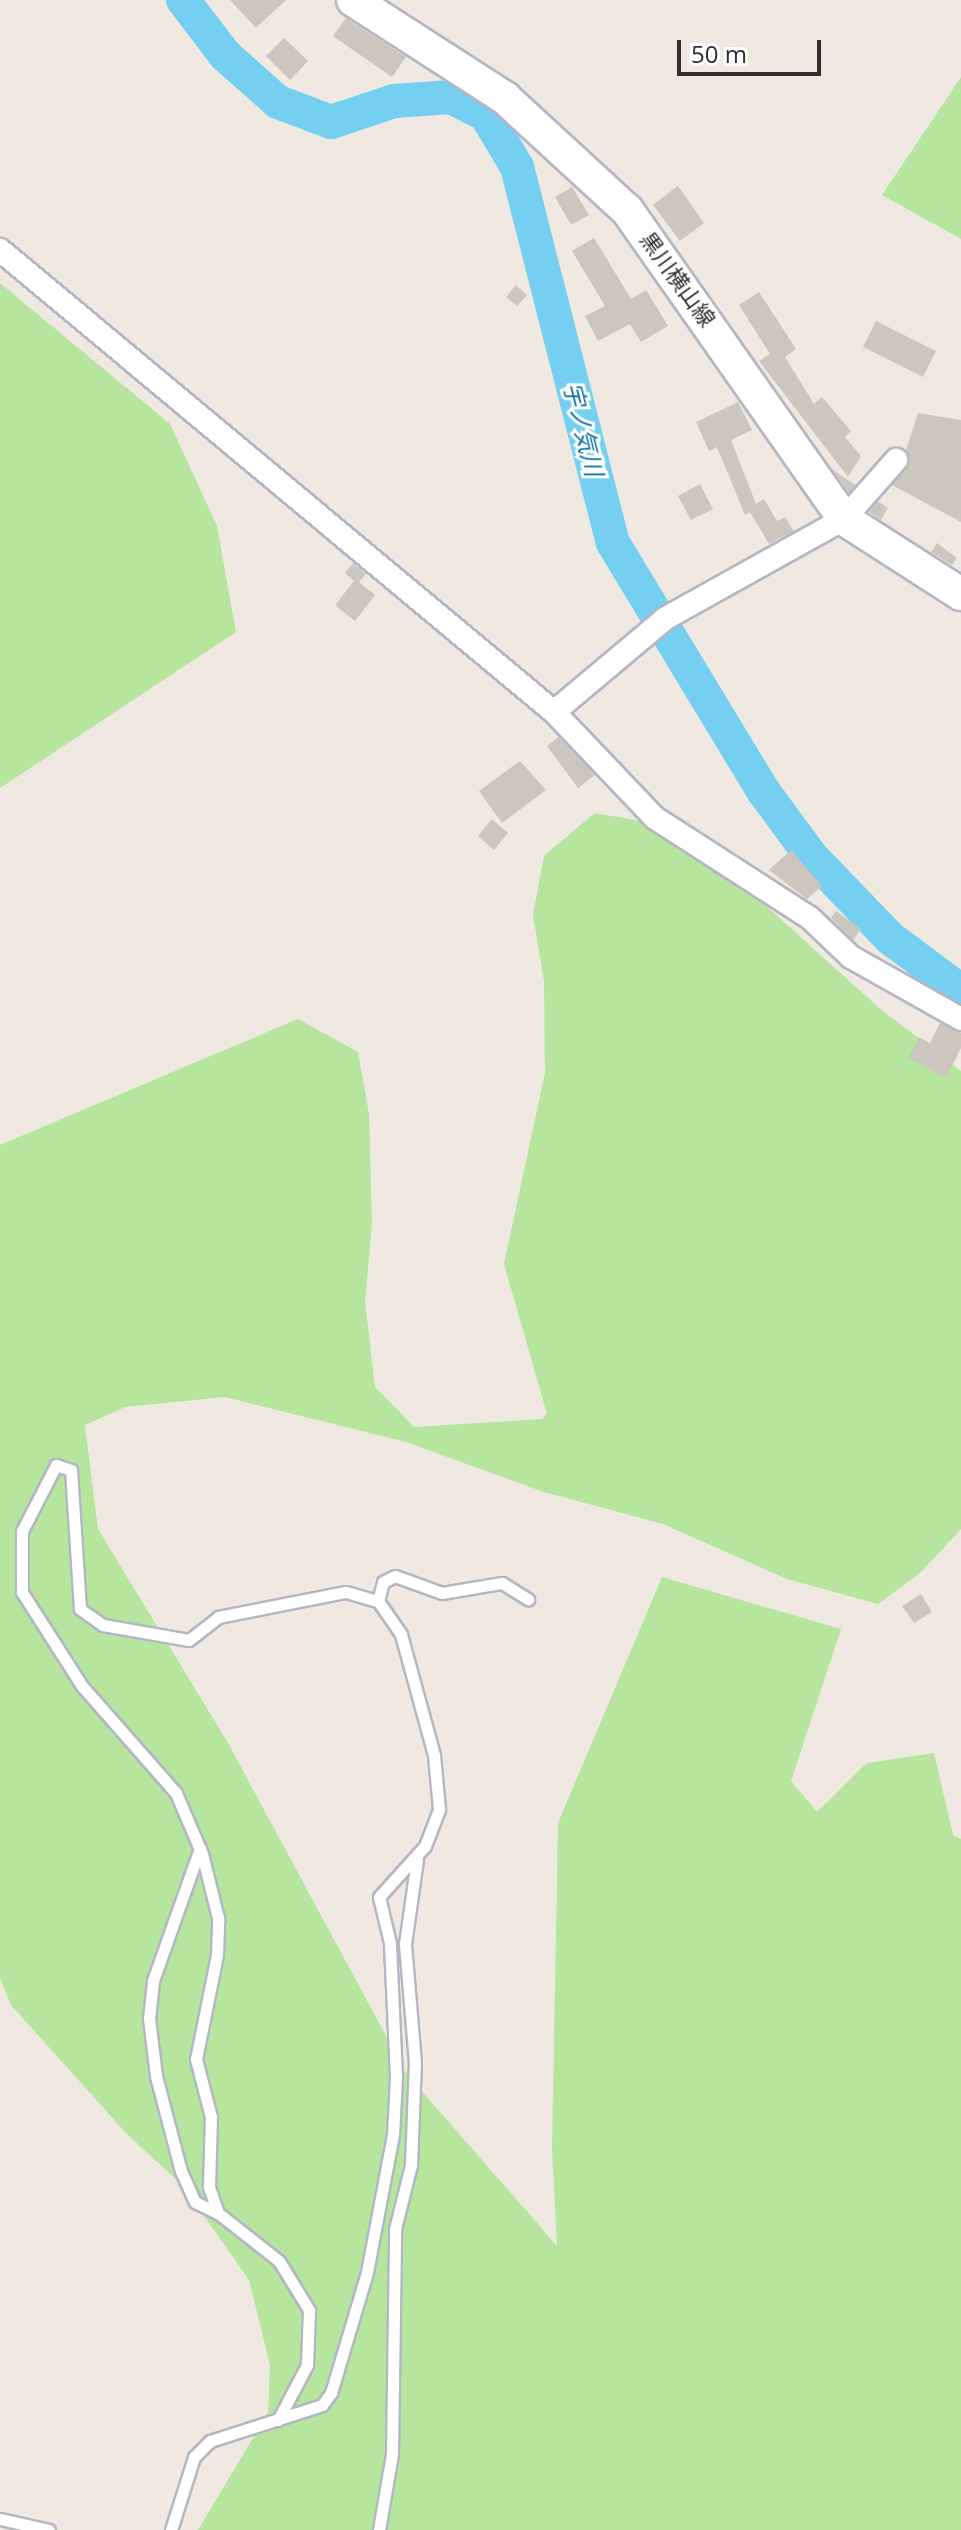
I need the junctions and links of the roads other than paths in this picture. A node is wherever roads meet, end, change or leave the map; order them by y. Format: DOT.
graph roads {
  1 [pos="353,0"];
  2 [pos="0,250"];
  3 [pos="896,460"];
  4 [pos="844,519"];
  5 [pos="961,594"];
  6 [pos="554,712"];
  7 [pos="961,1019"];
  8 [pos="528,1599"];
  9 [pos="378,1601"];
  10 [pos="200,1848"];
  11 [pos="420,1852"];
  12 [pos="218,2213"];
  13 [pos="278,2420"];
  14 [pos="0,2519"];
  15 [pos="49,2530"];
  16 [pos="171,2530"];
  17 [pos="379,2530"];
  1 -- 4 [label="main road, 黒川横山線"];
  2 -- 6 [label="street"];
  3 -- 4 [label="street"];
  4 -- 5 [label="main road, 黒川横山線"];
  4 -- 6 [label="street"];
  6 -- 7 [label="street"];
  8 -- 9 [label="lane"];
  9 -- 10 [label="lane"];
  9 -- 11 [label="lane"];
  10 -- 12 [label="lane"];
  10 -- 12 [label="lane"];
  11 -- 13 [label="lane"];
  11 -- 17 [label="lane"];
  12 -- 13 [label="lane"];
  13 -- 16 [label="lane"];
  14 -- 15 [label="lane"];
}
